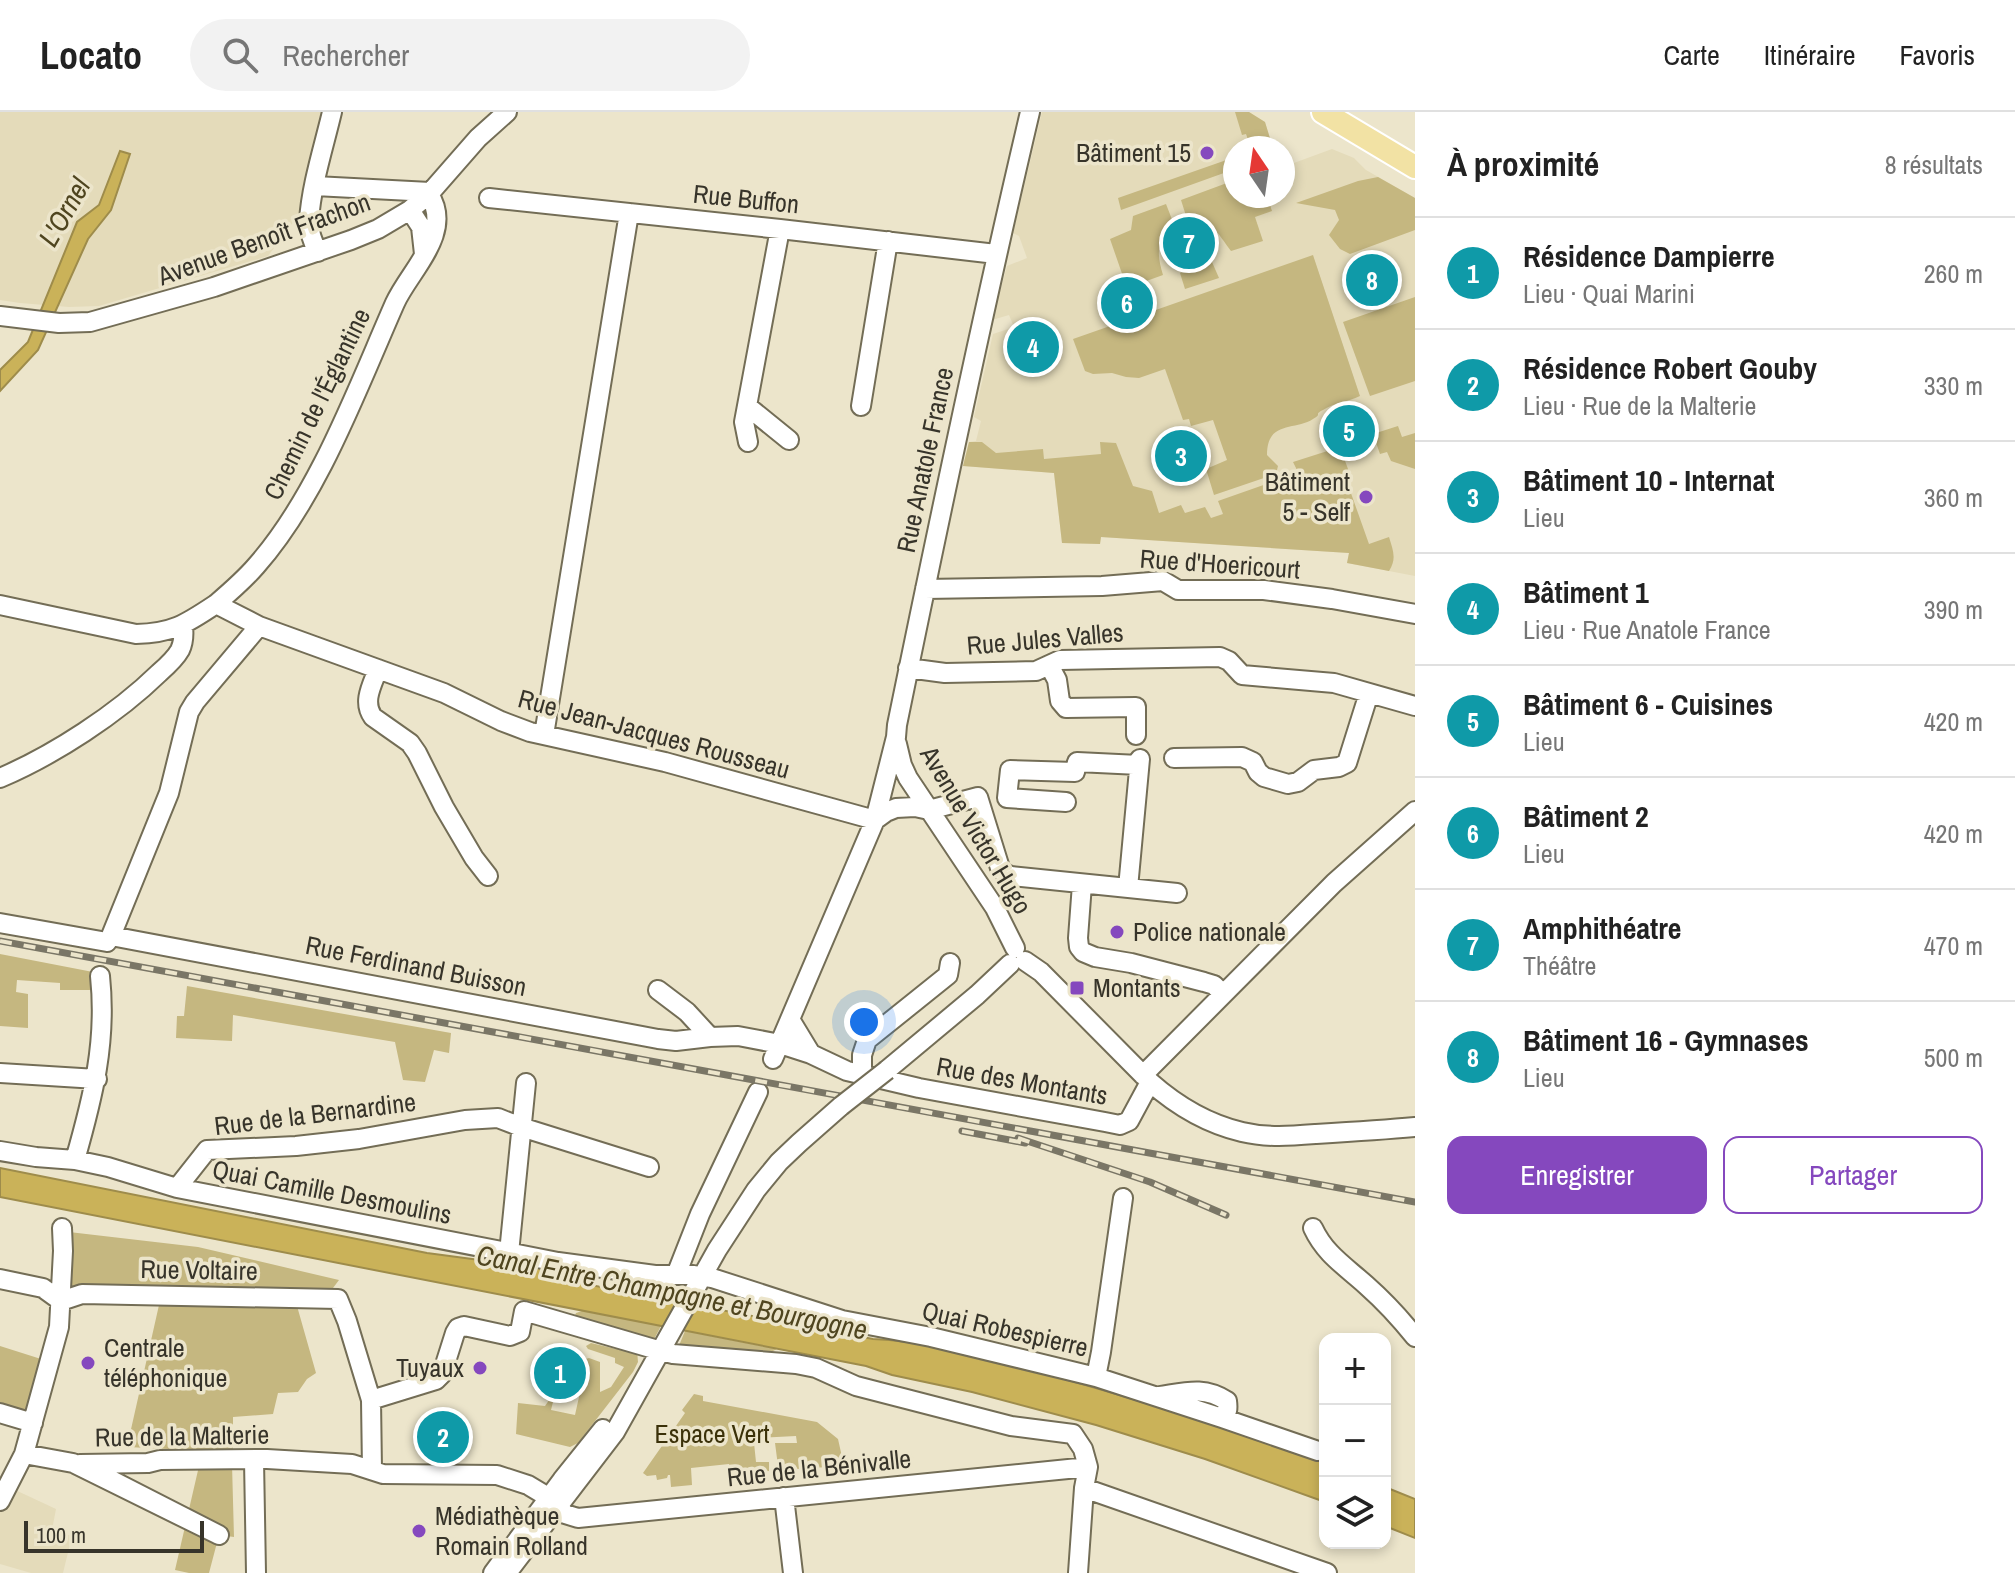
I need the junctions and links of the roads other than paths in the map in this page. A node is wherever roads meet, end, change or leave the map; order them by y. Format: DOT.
graph roads {
  1 [pos="332,112"];
  2 [pos="1030,112"];
  3 [pos="505,113"];
  4 [pos="1335,115"];
  5 [pos="1415,167"];
  6 [pos="315,186"];
  7 [pos="430,193"];
  8 [pos="489,198"];
  9 [pos="410,210"];
  10 [pos="629,213"];
  11 [pos="780,229"];
  12 [pos="888,241"];
  13 [pos="318,252"];
  14 [pos="996,254"];
  15 [pos="424,257"];
  16 [pos="0,316"];
  17 [pos="747,406"];
  18 [pos="861,406"];
  19 [pos="789,440"];
  20 [pos="748,442"];
  21 [pos="925,589"];
  22 [pos="216,604"];
  23 [pos="0,605"];
  24 [pos="1415,614"];
  25 [pos="183,626"];
  26 [pos="259,626"];
  27 [pos="1049,665"];
  28 [pos="908,668"];
  29 [pos="378,669"];
  30 [pos="1369,693"];
  31 [pos="1415,706"];
  32 [pos="544,735"];
  33 [pos="1136,735"];
  34 [pos="896,737"];
  35 [pos="1174,758"];
  36 [pos="0,778"];
  37 [pos="1008,790"];
  38 [pos="978,797"];
  39 [pos="1066,802"];
  40 [pos="929,810"];
  41 [pos="1415,811"];
  42 [pos="875,820"];
  43 [pos="488,876"];
  44 [pos="1089,884"];
  45 [pos="1128,888"];
  46 [pos="1177,893"];
  47 [pos="0,923"];
  48 [pos="109,939"];
  49 [pos="1017,957"];
  50 [pos="950,963"];
  51 [pos="100,976"];
  52 [pos="658,990"];
  53 [pos="1223,994"];
  54 [pos="791,1021"];
  55 [pos="710,1037"];
  56 [pos="777,1052"];
  57 [pos="811,1054"];
  58 [pos="0,1073"];
  59 [pos="862,1074"];
  60 [pos="97,1079"];
  61 [pos="1146,1079"];
  62 [pos="526,1083"];
  63 [pos="758,1092"];
  64 [pos="521,1127"];
  65 [pos="1415,1127"];
  66 [pos="0,1151"];
  67 [pos="75,1160"];
  68 [pos="649,1167"];
  69 [pos="177,1188"];
  70 [pos="1123,1198"];
  71 [pos="62,1228"];
  72 [pos="1313,1228"];
  73 [pos="509,1253"];
  74 [pos="676,1275"];
  75 [pos="0,1279"];
  76 [pos="701,1280"];
  77 [pos="61,1301"];
  78 [pos="1415,1337"];
  79 [pos="661,1351"];
  80 [pos="1096,1377"];
  81 [pos="371,1400"];
  82 [pos="0,1413"];
  83 [pos="33,1423"];
  84 [pos="1318,1451"];
  85 [pos="24,1454"];
  86 [pos="1085,1458"];
  87 [pos="254,1460"];
  88 [pos="372,1470"];
  89 [pos="1084,1488"];
  90 [pos="784,1497"];
  91 [pos="0,1501"];
  92 [pos="553,1503"];
  93 [pos="256,1573"];
  94 [pos="493,1573"];
  95 [pos="507,1573"];
  96 [pos="793,1573"];
  97 [pos="1078,1573"];
  98 [pos="1327,1573"];
  1 -- 6 [label="street"];
  2 -- 14 [label="street, Rue Anatole France"];
  3 -- 7 [label="street, Avenue Benoît Frachon"];
  4 -- 5 [label="main road"];
  6 -- 7 [label="street"];
  6 -- 13 [label="street"];
  7 -- 9 [label="street, Avenue Benoît Frachon"];
  7 -- 15 [label="street, Chemin de l'Églantine"];
  8 -- 10 [label="street, Rue Buffon"];
  9 -- 13 [label="street, Avenue Benoît Frachon"];
  9 -- 15 [label="street"];
  10 -- 11 [label="street, Rue Buffon"];
  10 -- 32 [label="street"];
  11 -- 12 [label="street, Rue Buffon"];
  11 -- 17 [label="street"];
  12 -- 14 [label="street, Rue Buffon"];
  12 -- 18 [label="street"];
  13 -- 16 [label="street, Avenue Benoît Frachon"];
  14 -- 21 [label="street, Rue Anatole France"];
  15 -- 22 [label="street, Chemin de l'Églantine"];
  17 -- 19 [label="street"];
  17 -- 20 [label="street"];
  21 -- 24 [label="street, Rue d'Hoericourt"];
  21 -- 28 [label="street, Rue Anatole France"];
  22 -- 25 [label="street"];
  22 -- 26 [label="street, Rue Jean-Jacques Rousseau"];
  23 -- 25 [label="street"];
  25 -- 36 [label="street"];
  26 -- 29 [label="street, Rue Jean-Jacques Rousseau"];
  26 -- 48 [label="street"];
  27 -- 28 [label="street, Rue Jules Valles"];
  27 -- 30 [label="street, Rue Jules Valles"];
  27 -- 33 [label="street"];
  28 -- 34 [label="street, Rue Anatole France"];
  29 -- 32 [label="street, Rue Jean-Jacques Rousseau"];
  29 -- 43 [label="street"];
  30 -- 31 [label="street, Rue Jules Valles"];
  30 -- 35 [label="street"];
  32 -- 42 [label="street, Rue Jean-Jacques Rousseau"];
  34 -- 40 [label="street, Avenue Victor Hugo"];
  34 -- 42 [label="street, Rue Anatole France"];
  37 -- 38 [label="street"];
  37 -- 39 [label="street"];
  37 -- 45 [label="street"];
  38 -- 40 [label="street"];
  38 -- 44 [label="street"];
  40 -- 42 [label="street"];
  40 -- 49 [label="street, Avenue Victor Hugo"];
  41 -- 53 [label="street, Rue des Montants"];
  42 -- 54 [label="street, Rue Anatole France"];
  44 -- 45 [label="street"];
  44 -- 53 [label="street"];
  45 -- 46 [label="street"];
  47 -- 48 [label="street, Rue Ferdinand Buisson"];
  48 -- 55 [label="street, Rue Ferdinand Buisson"];
  49 -- 61 [label="street, Avenue Victor Hugo"];
  49 -- 76 [label="street, bridge"];
  50 -- 59 [label="street"];
  51 -- 60 [label="street"];
  52 -- 55 [label="street"];
  53 -- 61 [label="street, Rue des Montants"];
  54 -- 56 [label="street, Rue Anatole France"];
  54 -- 57 [label="street"];
  55 -- 56 [label="street, Rue Ferdinand Buisson"];
  56 -- 57 [label="street, Rue des Montants"];
  57 -- 59 [label="street, Rue des Montants"];
  58 -- 60 [label="street"];
  59 -- 61 [label="street, Rue des Montants"];
  60 -- 67 [label="street"];
  61 -- 65 [label="street, Avenue Victor Hugo"];
  62 -- 64 [label="street"];
  63 -- 74 [label="street"];
  64 -- 68 [label="street, Rue de la Bernardine"];
  64 -- 69 [label="street, Rue de la Bernardine"];
  64 -- 73 [label="street"];
  66 -- 67 [label="street, Quai Camille Desmoulins"];
  67 -- 69 [label="street, Quai Camille Desmoulins"];
  69 -- 73 [label="street, Quai Camille Desmoulins"];
  70 -- 80 [label="street"];
  71 -- 77 [label="street"];
  72 -- 78 [label="street"];
  73 -- 74 [label="street, Quai Camille Desmoulins"];
  74 -- 76 [label="street, Quai Robespierre"];
  75 -- 77 [label="street"];
  76 -- 79 [label="street"];
  76 -- 80 [label="street, Quai Robespierre"];
  77 -- 81 [label="street, Rue Voltaire"];
  77 -- 83 [label="street"];
  79 -- 81 [label="street"];
  79 -- 86 [label="street"];
  79 -- 92 [label="street"];
  80 -- 84 [label="street, Quai Robespierre"];
  81 -- 88 [label="street"];
  82 -- 83 [label="street"];
  83 -- 85 [label="street"];
  85 -- 87 [label="street, Rue de la Malterie"];
  85 -- 91 [label="street"];
  86 -- 89 [label="street"];
  86 -- 90 [label="street, Rue de la Bénivalle"];
  87 -- 88 [label="street, Rue de la Malterie"];
  87 -- 93 [label="street"];
  88 -- 92 [label="street, Rue de la Malterie"];
  89 -- 97 [label="street"];
  89 -- 98 [label="street"];
  90 -- 92 [label="street, Rue de la Bénivalle"];
  90 -- 96 [label="street"];
  92 -- 94 [label="street"];
  92 -- 95 [label="street"];
}
